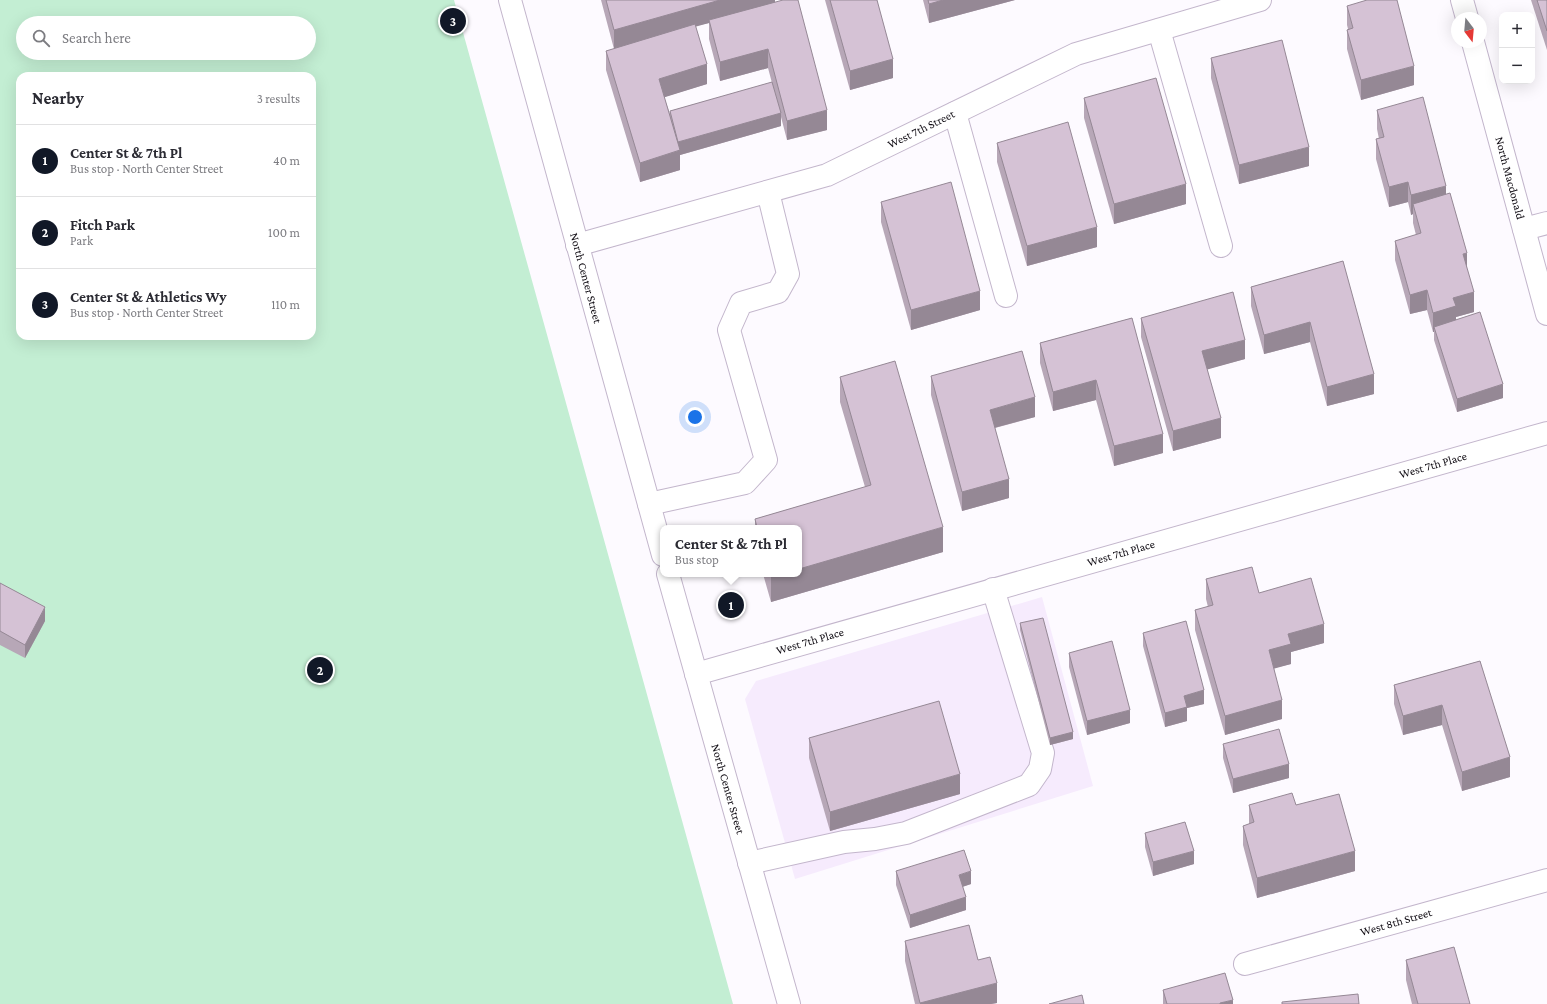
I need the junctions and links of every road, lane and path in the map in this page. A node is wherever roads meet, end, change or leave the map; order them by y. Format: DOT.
graph roads {
  1 [pos="510,0"];
  2 [pos="1260,0"];
  3 [pos="1462,0"];
  4 [pos="1465,12"];
  5 [pos="1159,30"];
  6 [pos="1475,48"];
  7 [pos="955,113"];
  8 [pos="768,192"];
  9 [pos="1547,223"];
  10 [pos="1524,229"];
  11 [pos="577,245"];
  12 [pos="1221,246"];
  13 [pos="1006,296"];
  14 [pos="1547,314"];
  15 [pos="1547,433"];
  16 [pos="649,504"];
  17 [pos="660,544"];
  18 [pos="669,577"];
  19 [pos="993,589"];
  20 [pos="696,674"];
  21 [pos="749,864"];
  22 [pos="1547,880"];
  23 [pos="1246,964"];
  24 [pos="789,1004"];
  1 -- 11 [label="street, North Center Street"];
  2 -- 5 [label="street, West 7th Street"];
  3 -- 4 [label="street"];
  5 -- 7 [label="street, West 7th Street"];
  5 -- 12 [label="street"];
  6 -- 10 [label="street, North Macdonald"];
  7 -- 8 [label="street, West 7th Street"];
  7 -- 13 [label="street"];
  8 -- 11 [label="street, West 7th Street"];
  8 -- 16 [label="street"];
  9 -- 10 [label="street"];
  10 -- 14 [label="street, North Macdonald"];
  11 -- 16 [label="street, North Center Street"];
  15 -- 19 [label="street, West 7th Place"];
  16 -- 17 [label="street, North Center Street"];
  18 -- 20 [label="street, North Center Street"];
  19 -- 20 [label="street, West 7th Place"];
  19 -- 21 [label="street"];
  20 -- 21 [label="street, North Center Street"];
  21 -- 24 [label="street, North Center Street"];
  22 -- 23 [label="street, West 8th Street"];
}
